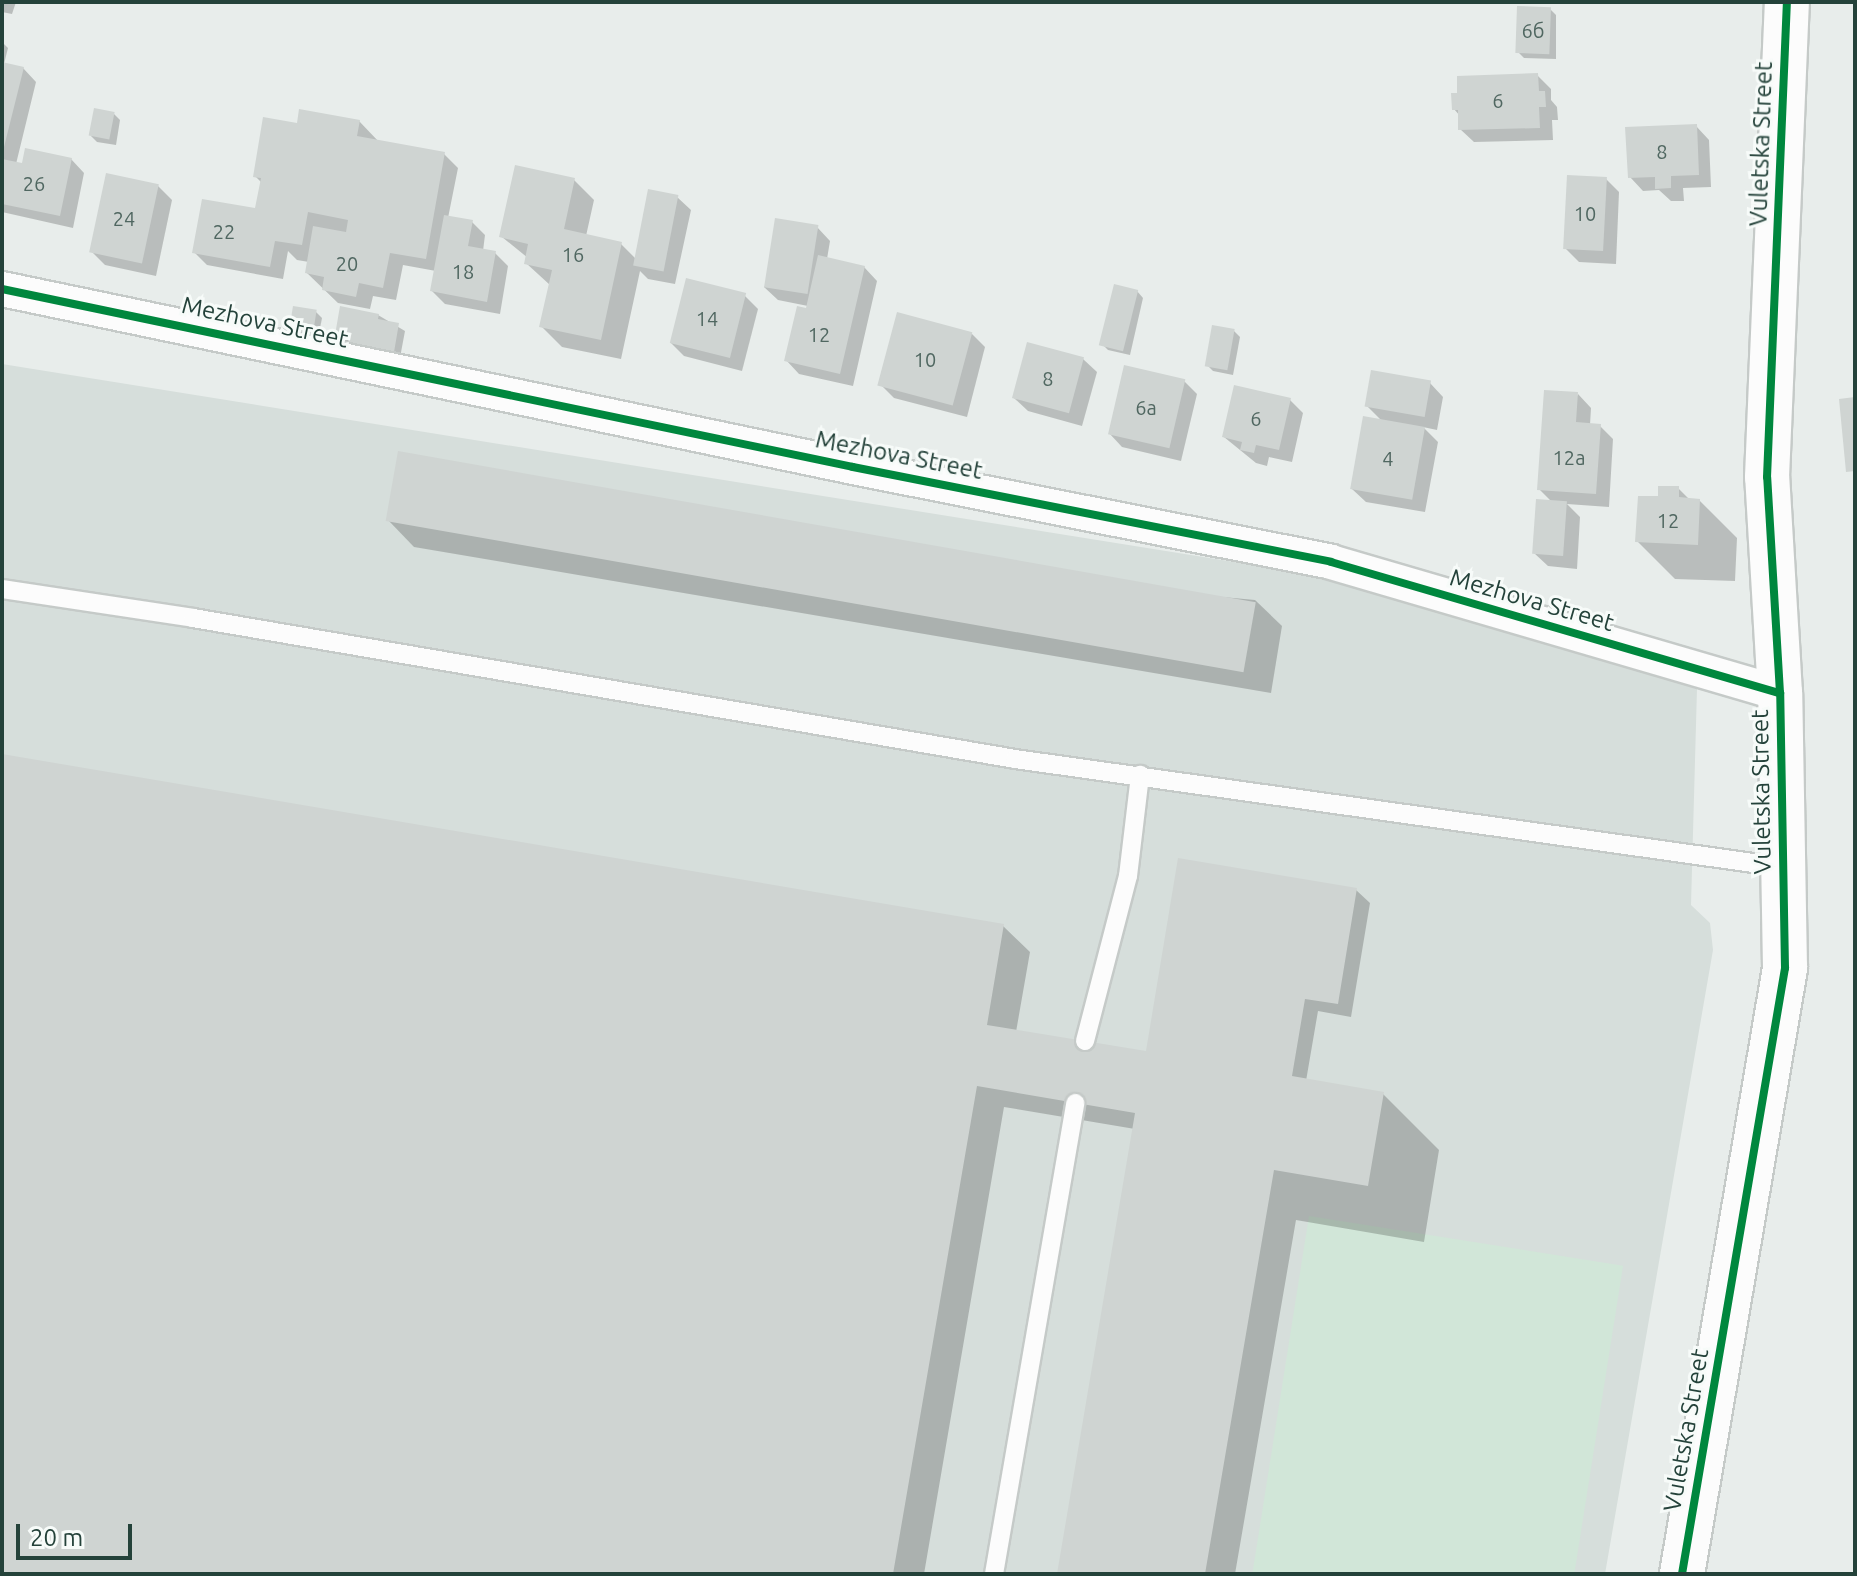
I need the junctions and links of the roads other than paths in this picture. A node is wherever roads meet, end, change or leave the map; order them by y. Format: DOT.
graph roads {
  1 [pos="1787,2"];
  2 [pos="2,289"];
  3 [pos="2,589"];
  4 [pos="1780,693"];
  5 [pos="1140,775"];
  6 [pos="1782,867"];
  7 [pos="1085,1041"];
  8 [pos="1075,1103"];
  9 [pos="994,1574"];
  10 [pos="1682,1574"];
  1 -- 4 [label="street, Vuletska Street"];
  2 -- 4 [label="street, Mezhova Street"];
  3 -- 5 [label="lane"];
  4 -- 6 [label="street, Vuletska Street"];
  5 -- 6 [label="lane"];
  5 -- 7 [label="lane"];
  6 -- 10 [label="street, Vuletska Street"];
  8 -- 9 [label="lane"];
}
